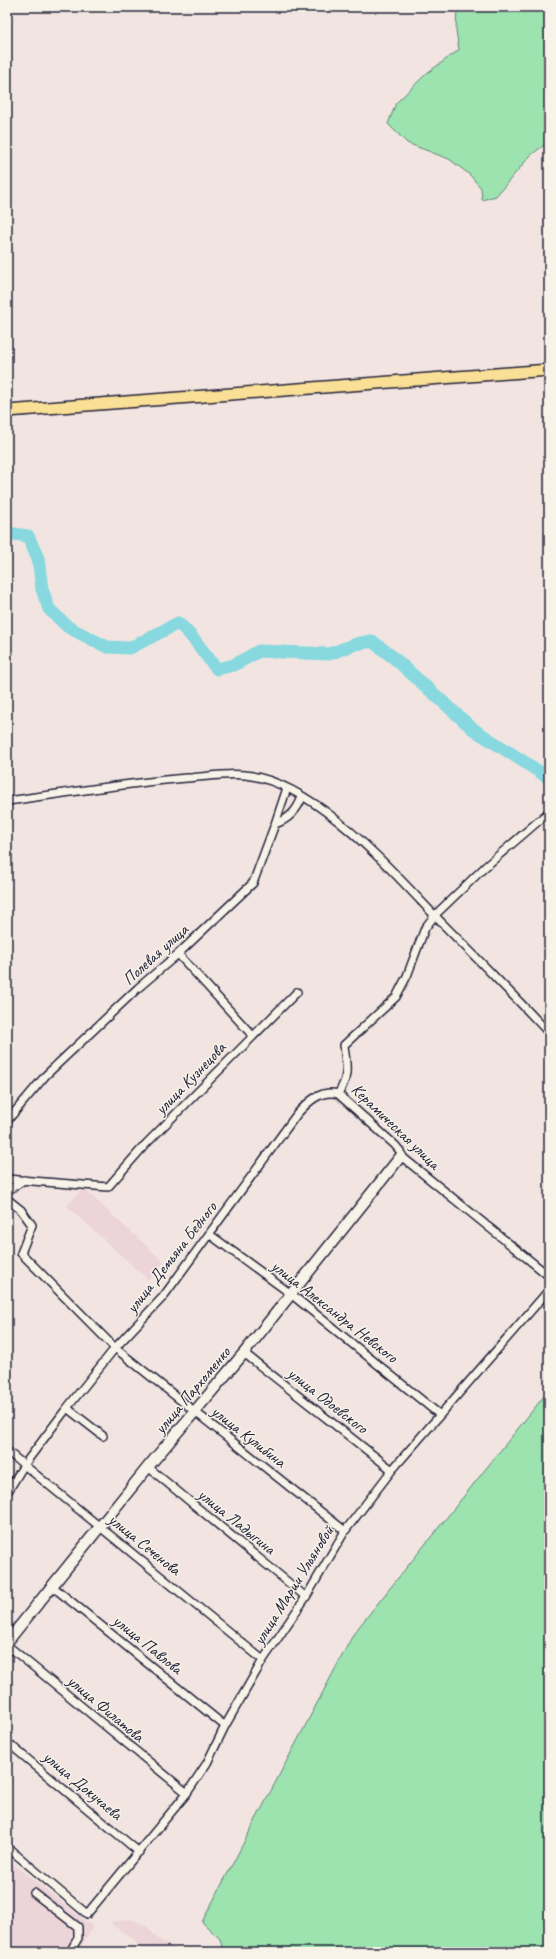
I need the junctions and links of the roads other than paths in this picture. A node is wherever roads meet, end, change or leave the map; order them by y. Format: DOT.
graph roads {
  1 [pos="549,370"];
  2 [pos="7,411"];
  3 [pos="287,788"];
  4 [pos="302,797"];
  5 [pos="7,801"];
  6 [pos="549,812"];
  7 [pos="275,824"];
  8 [pos="434,915"];
  9 [pos="178,954"];
  10 [pos="297,992"];
  11 [pos="549,1033"];
  12 [pos="252,1035"];
  13 [pos="338,1094"];
  14 [pos="7,1121"];
  15 [pos="400,1156"];
  16 [pos="7,1179"];
  17 [pos="24,1180"];
  18 [pos="7,1191"];
  19 [pos="7,1199"];
  20 [pos="209,1234"];
  21 [pos="549,1276"];
  22 [pos="549,1290"];
  23 [pos="291,1294"];
  24 [pos="115,1348"];
  25 [pos="244,1353"];
  26 [pos="67,1408"];
  27 [pos="194,1412"];
  28 [pos="440,1415"];
  29 [pos="103,1436"];
  30 [pos="7,1451"];
  31 [pos="24,1465"];
  32 [pos="148,1468"];
  33 [pos="392,1470"];
  34 [pos="7,1493"];
  35 [pos="101,1528"];
  36 [pos="345,1531"];
  37 [pos="52,1586"];
  38 [pos="306,1597"];
  39 [pos="7,1644"];
  40 [pos="263,1660"];
  41 [pos="226,1726"];
  42 [pos="7,1742"];
  43 [pos="187,1793"];
  44 [pos="7,1847"];
  45 [pos="139,1852"];
  46 [pos="34,1893"];
  47 [pos="70,1952"];
  1 -- 2 [label="main road"];
  3 -- 4 [label="street"];
  3 -- 5 [label="street"];
  3 -- 7 [label="street, Полевая улица"];
  4 -- 7 [label="street"];
  4 -- 8 [label="street"];
  6 -- 8 [label="street, Керамическая улица"];
  7 -- 9 [label="street, Полевая улица"];
  8 -- 11 [label="street"];
  8 -- 13 [label="street, Керамическая улица"];
  9 -- 12 [label="street"];
  9 -- 14 [label="street, Полевая улица"];
  10 -- 12 [label="street, улица Кузнецова"];
  12 -- 17 [label="street, улица Кузнецова"];
  13 -- 15 [label="street, Керамическая улица"];
  13 -- 20 [label="street, улица Демьяна Бедного"];
  15 -- 21 [label="street, Керамическая улица"];
  15 -- 23 [label="street, улица Пархоменко"];
  16 -- 17 [label="street"];
  17 -- 18 [label="street"];
  19 -- 24 [label="street, улица Кулибина"];
  20 -- 23 [label="street, улица Александра Невского"];
  20 -- 24 [label="street, улица Демьяна Бедного"];
  22 -- 28 [label="street, улица Марии Ульяновой"];
  23 -- 25 [label="street, улица Пархоменко"];
  23 -- 28 [label="street, улица Александра Невского"];
  24 -- 26 [label="street, улица Демьяна Бедного"];
  24 -- 27 [label="street, улица Кулибина"];
  25 -- 27 [label="street, улица Пархоменко"];
  25 -- 33 [label="street, улица Одоевского"];
  26 -- 29 [label="street"];
  26 -- 31 [label="street, улица Демьяна Бедного"];
  27 -- 32 [label="street, улица Пархоменко"];
  27 -- 36 [label="street, улица Кулибина"];
  28 -- 33 [label="street, улица Марии Ульяновой"];
  30 -- 31 [label="street, улица Сеченова"];
  31 -- 34 [label="street, улица Демьяна Бедного"];
  31 -- 35 [label="street, улица Сеченова"];
  32 -- 35 [label="street, улица Пархоменко"];
  32 -- 38 [label="street, улица Ладыгина"];
  33 -- 36 [label="street, улица Марии Ульяновой"];
  35 -- 37 [label="street, улица Пархоменко"];
  35 -- 40 [label="street, улица Сеченова"];
  36 -- 38 [label="street, улица Марии Ульяновой"];
  37 -- 39 [label="street, улица Пархоменко"];
  37 -- 41 [label="street, улица Павлова"];
  38 -- 40 [label="street, улица Марии Ульяновой"];
  39 -- 43 [label="street, улица Филатова"];
  40 -- 41 [label="street, улица Марии Ульяновой"];
  41 -- 43 [label="street, улица Марии Ульяновой"];
  42 -- 45 [label="street, улица Докучаева"];
  43 -- 45 [label="street, улица Марии Ульяновой"];
  44 -- 45 [label="street, улица Марии Ульяновой"];
  46 -- 47 [label="street"];
}
